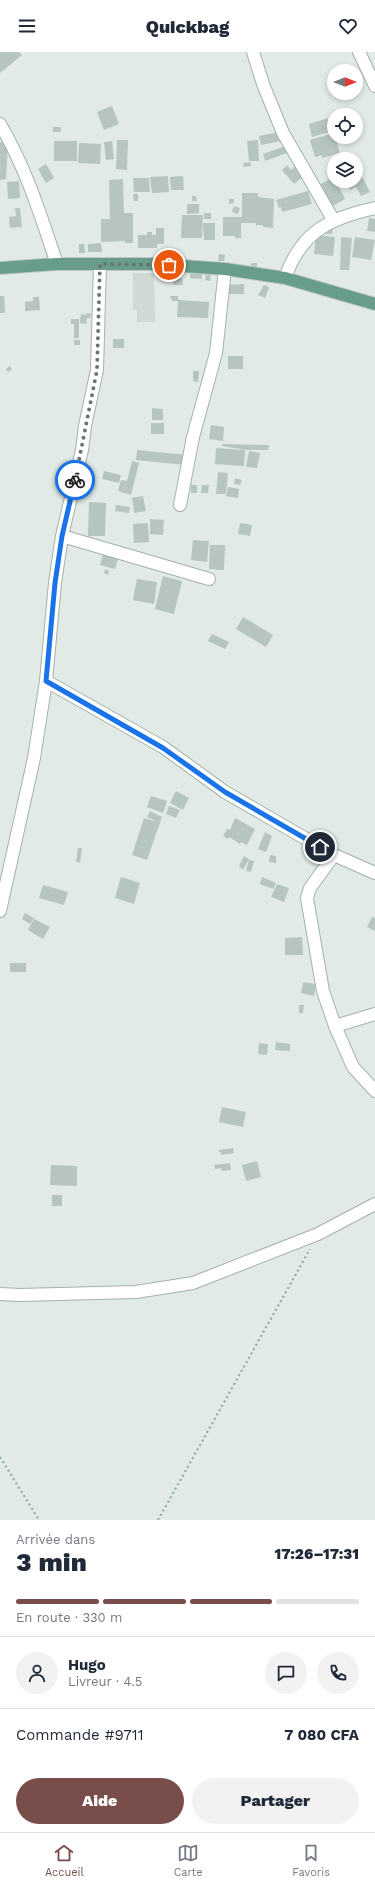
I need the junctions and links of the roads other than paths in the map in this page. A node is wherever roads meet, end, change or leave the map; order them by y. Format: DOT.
graph roads {
  1 [pos="253,52"];
  2 [pos="359,52"];
  3 [pos="375,86"];
  4 [pos="0,124"];
  5 [pos="375,208"];
  6 [pos="334,222"];
  7 [pos="57,264"];
  8 [pos="100,264"];
  9 [pos="0,268"];
  10 [pos="225,269"];
  11 [pos="284,278"];
  12 [pos="375,304"];
  13 [pos="180,505"];
  14 [pos="62,536"];
  15 [pos="209,579"];
  16 [pos="46,681"];
  17 [pos="334,855"];
  18 [pos="375,873"];
  19 [pos="2,892"];
  20 [pos="0,911"];
  21 [pos="375,1014"];
  22 [pos="335,1026"];
  23 [pos="375,1091"];
  24 [pos="375,1204"];
  25 [pos="0,1294"];
  1 -- 6 [label="street"];
  2 -- 3 [label="street"];
  4 -- 7 [label="street"];
  5 -- 6 [label="street"];
  6 -- 11 [label="street"];
  7 -- 8 [label="main road"];
  7 -- 9 [label="main road"];
  8 -- 10 [label="main road"];
  8 -- 14 [label="street"];
  10 -- 11 [label="main road"];
  10 -- 13 [label="street"];
  11 -- 12 [label="main road"];
  14 -- 15 [label="street"];
  14 -- 16 [label="street"];
  16 -- 17 [label="street"];
  16 -- 19 [label="street"];
  17 -- 18 [label="street"];
  17 -- 22 [label="street"];
  19 -- 20 [label="street"];
  21 -- 22 [label="street"];
  22 -- 23 [label="street"];
  24 -- 25 [label="street"];
}
